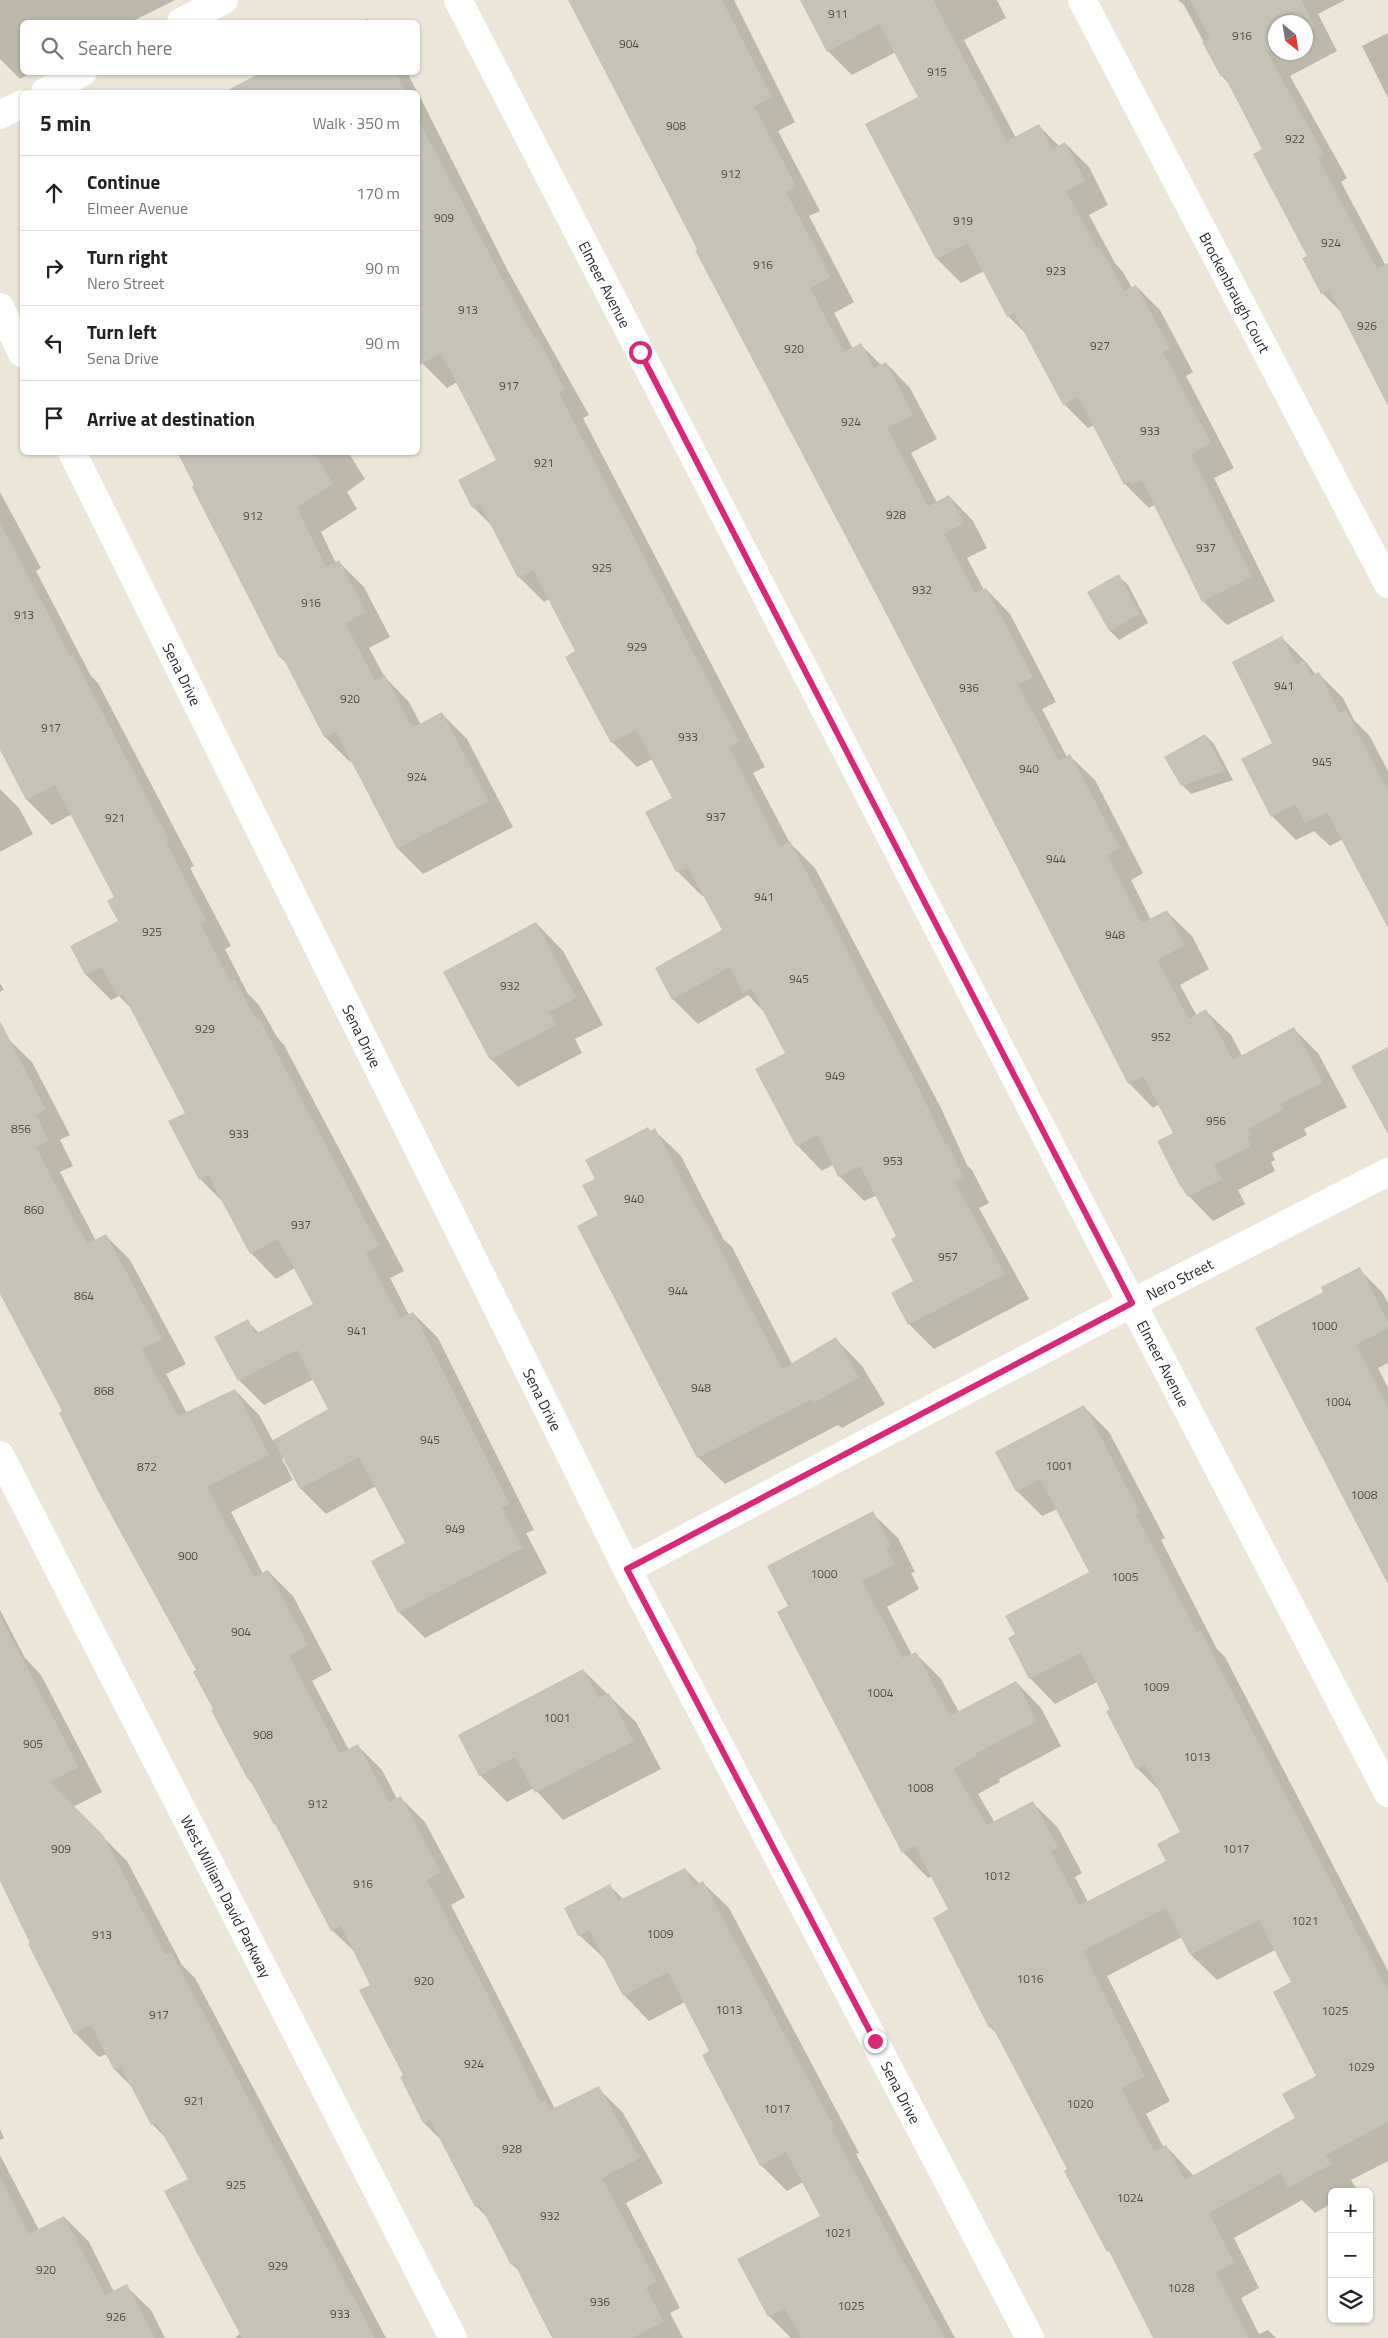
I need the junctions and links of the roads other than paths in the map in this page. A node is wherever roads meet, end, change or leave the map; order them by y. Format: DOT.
graph roads {
  1 [pos="224,0"];
  2 [pos="458,0"];
  3 [pos="1082,0"];
  4 [pos="185,20"];
  5 [pos="78,75"];
  6 [pos="49,90"];
  7 [pos="20,105"];
  8 [pos="0,116"];
  9 [pos="0,307"];
  10 [pos="20,349"];
  11 [pos="73,455"];
  12 [pos="1388,584"];
  13 [pos="1388,1172"];
  14 [pos="1132,1303"];
  15 [pos="0,1455"];
  16 [pos="627,1569"];
  17 [pos="1388,1792"];
  18 [pos="453,2338"];
  19 [pos="1030,2338"];
  1 -- 4 [label="street"];
  2 -- 14 [label="street, Elmeer Avenue"];
  3 -- 12 [label="street, Brockenbraugh Court"];
  5 -- 6 [label="street"];
  7 -- 8 [label="street"];
  9 -- 10 [label="street"];
  11 -- 16 [label="street, Sena Drive"];
  13 -- 14 [label="street, Nero Street"];
  14 -- 16 [label="street, Nero Street"];
  14 -- 17 [label="street, Elmeer Avenue"];
  15 -- 18 [label="street, West William David Parkway"];
  16 -- 19 [label="street, Sena Drive"];
}
